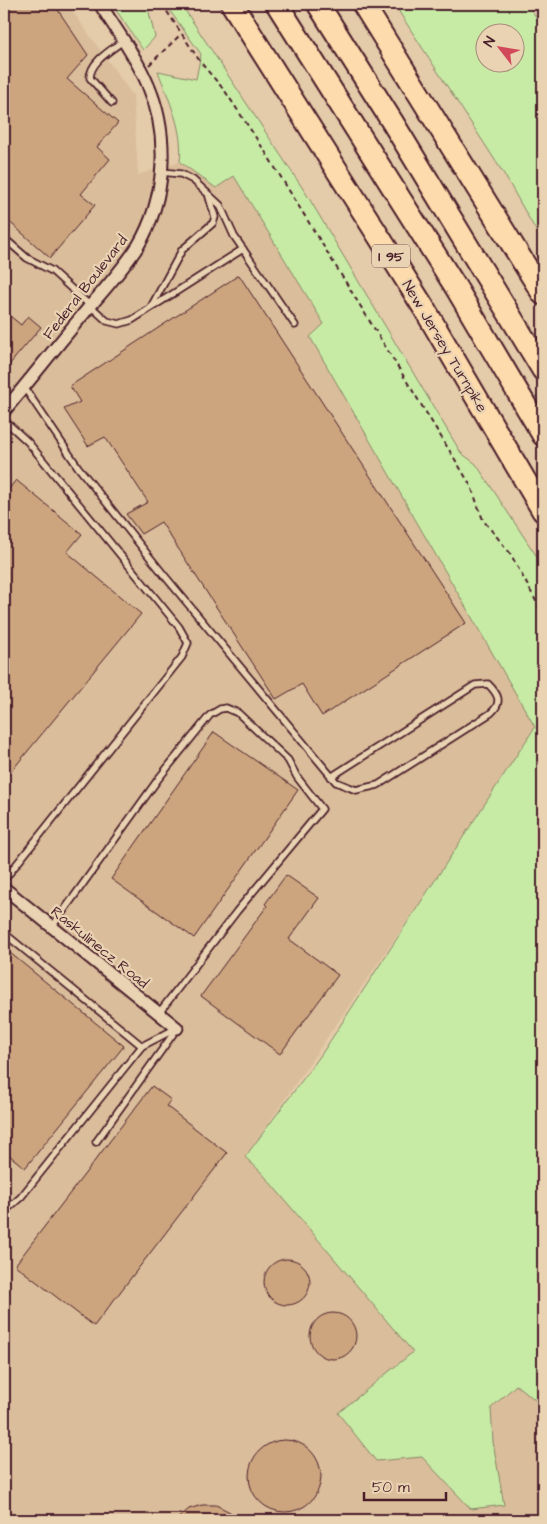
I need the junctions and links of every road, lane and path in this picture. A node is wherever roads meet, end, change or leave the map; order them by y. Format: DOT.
graph roads {
  1 [pos="100,4"];
  2 [pos="162,4"];
  3 [pos="232,4"];
  4 [pos="277,4"];
  5 [pos="318,4"];
  6 [pos="362,4"];
  7 [pos="181,34"];
  8 [pos="123,41"];
  9 [pos="142,71"];
  10 [pos="112,103"];
  11 [pos="162,172"];
  12 [pos="207,193"];
  13 [pos="4,238"];
  14 [pos="243,248"];
  15 [pos="543,294"];
  16 [pos="90,306"];
  17 [pos="151,307"];
  18 [pos="295,325"];
  19 [pos="543,370"];
  20 [pos="24,387"];
  21 [pos="4,411"];
  22 [pos="4,420"];
  23 [pos="543,436"];
  24 [pos="543,512"];
  25 [pos="543,614"];
  26 [pos="331,777"];
  27 [pos="4,880"];
  28 [pos="4,888"];
  29 [pos="52,928"];
  30 [pos="4,933"];
  31 [pos="159,1014"];
  32 [pos="177,1028"];
  33 [pos="142,1046"];
  34 [pos="96,1142"];
  35 [pos="4,1212"];
  1 -- 8 [label="street, Federal Boulevard"];
  2 -- 7 [label="path"];
  3 -- 24 [label="highway, New Jersey Turnpike / I 95"];
  4 -- 23 [label="highway, I 95"];
  5 -- 19 [label="highway"];
  6 -- 15 [label="highway"];
  7 -- 9 [label="path"];
  7 -- 25 [label="path"];
  8 -- 9 [label="street, Federal Boulevard"];
  8 -- 10 [label="lane"];
  9 -- 11 [label="street, Federal Boulevard"];
  11 -- 12 [label="lane"];
  11 -- 16 [label="street, Federal Boulevard"];
  12 -- 14 [label="lane"];
  12 -- 17 [label="lane"];
  13 -- 16 [label="lane"];
  14 -- 17 [label="lane"];
  14 -- 18 [label="lane"];
  16 -- 17 [label="lane"];
  16 -- 20 [label="street, Federal Boulevard"];
  20 -- 21 [label="street, Federal Boulevard"];
  20 -- 26 [label="lane"];
  22 -- 27 [label="lane"];
  26 -- 26 [label="lane"];
  28 -- 29 [label="street, Raskulinecz Road"];
  29 -- 31 [label="street, Raskulinecz Road"];
  29 -- 31 [label="lane"];
  30 -- 33 [label="lane"];
  31 -- 32 [label="street, Raskulinecz Road"];
  32 -- 33 [label="lane"];
  32 -- 34 [label="lane"];
  33 -- 35 [label="lane"];
}
